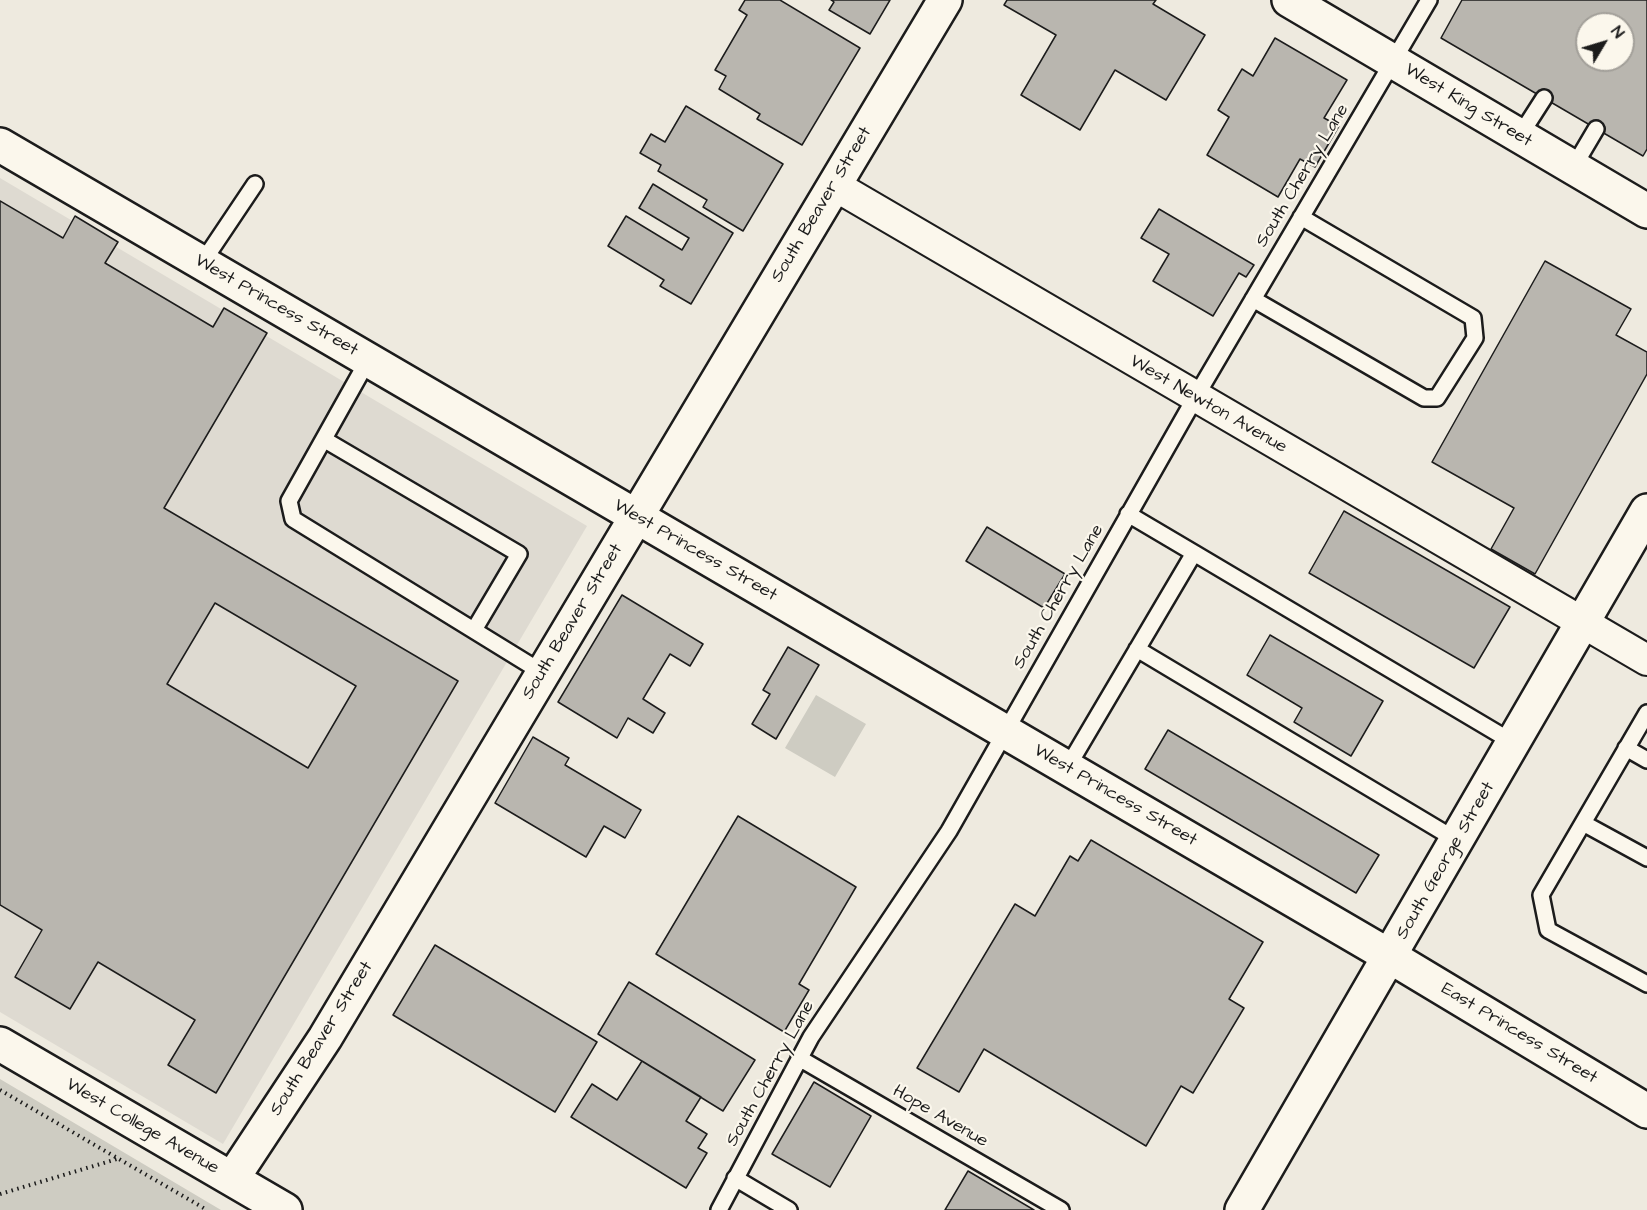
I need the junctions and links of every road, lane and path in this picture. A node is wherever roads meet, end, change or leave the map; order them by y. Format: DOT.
graph roads {
  1 [pos="945,0"];
  2 [pos="1289,0"];
  3 [pos="1430,0"];
  4 [pos="1394,61"];
  5 [pos="1544,98"];
  6 [pos="1596,129"];
  7 [pos="1520,137"];
  8 [pos="0,145"];
  9 [pos="1573,168"];
  10 [pos="255,184"];
  11 [pos="834,185"];
  12 [pos="1647,211"];
  13 [pos="1302,218"];
  14 [pos="202,263"];
  15 [pos="1253,299"];
  16 [pos="368,360"];
  17 [pos="1195,398"];
  18 [pos="326,440"];
  19 [pos="1647,511"];
  20 [pos="1128,514"];
  21 [pos="636,516"];
  22 [pos="1194,553"];
  23 [pos="1583,623"];
  24 [pos="474,630"];
  25 [pos="1137,649"];
  26 [pos="1647,660"];
  27 [pos="543,673"];
  28 [pos="1647,713"];
  29 [pos="1004,731"];
  30 [pos="1514,743"];
  31 [pos="1626,748"];
  32 [pos="1647,760"];
  33 [pos="1067,768"];
  34 [pos="1583,823"];
  35 [pos="1458,841"];
  36 [pos="1647,858"];
  37 [pos="1391,957"];
  38 [pos="1647,984"];
  39 [pos="0,1044"];
  40 [pos="800,1058"];
  41 [pos="0,1090"];
  42 [pos="1647,1111"];
  43 [pos="118,1159"];
  44 [pos="735,1178"];
  45 [pos="232,1179"];
  46 [pos="0,1194"];
  47 [pos="207,1210"];
  48 [pos="285,1210"];
  49 [pos="719,1210"];
  50 [pos="789,1210"];
  51 [pos="1061,1210"];
  52 [pos="1242,1210"];
  1 -- 11 [label="street, South Beaver Street"];
  2 -- 4 [label="street, West King Street"];
  3 -- 4 [label="lane, South Cherry Lane"];
  4 -- 7 [label="street, West King Street"];
  4 -- 13 [label="lane, South Cherry Lane"];
  5 -- 7 [label="lane"];
  6 -- 9 [label="lane"];
  7 -- 9 [label="street, West King Street"];
  8 -- 14 [label="street, West Princess Street"];
  9 -- 12 [label="street, West King Street"];
  10 -- 14 [label="lane"];
  11 -- 17 [label="street, West Newton Avenue"];
  11 -- 21 [label="street, South Beaver Street"];
  13 -- 15 [label="lane, South Cherry Lane"];
  13 -- 15 [label="lane"];
  14 -- 16 [label="street, West Princess Street"];
  15 -- 17 [label="lane, South Cherry Lane"];
  16 -- 18 [label="lane"];
  16 -- 21 [label="street, West Princess Street"];
  17 -- 20 [label="lane, South Cherry Lane"];
  17 -- 23 [label="street, West Newton Avenue"];
  18 -- 24 [label="lane"];
  18 -- 24 [label="lane"];
  19 -- 23 [label="street, South George Street"];
  20 -- 22 [label="lane"];
  20 -- 29 [label="lane, South Cherry Lane"];
  21 -- 27 [label="street, South Beaver Street"];
  21 -- 29 [label="street, West Princess Street"];
  22 -- 25 [label="lane"];
  22 -- 30 [label="lane"];
  23 -- 26 [label="street, West Newton Avenue"];
  23 -- 30 [label="street, South George Street"];
  24 -- 27 [label="lane"];
  25 -- 33 [label="lane"];
  25 -- 35 [label="lane"];
  27 -- 45 [label="street, South Beaver Street"];
  28 -- 31 [label="lane"];
  29 -- 33 [label="street, West Princess Street"];
  29 -- 40 [label="lane, South Cherry Lane"];
  30 -- 35 [label="street, South George Street"];
  31 -- 32 [label="lane"];
  31 -- 34 [label="lane"];
  33 -- 37 [label="street, West Princess Street"];
  34 -- 36 [label="lane"];
  34 -- 38 [label="lane"];
  35 -- 37 [label="street, South George Street"];
  37 -- 42 [label="street, East Princess Street"];
  37 -- 52 [label="street, South George Street"];
  39 -- 45 [label="street, West College Avenue"];
  40 -- 44 [label="lane, South Cherry Lane"];
  40 -- 51 [label="lane, Hope Avenue"];
  41 -- 43 [label="path"];
  43 -- 46 [label="path"];
  43 -- 47 [label="path"];
  44 -- 49 [label="lane, South Cherry Lane"];
  44 -- 50 [label="lane"];
  45 -- 48 [label="street, West College Avenue"];
}
